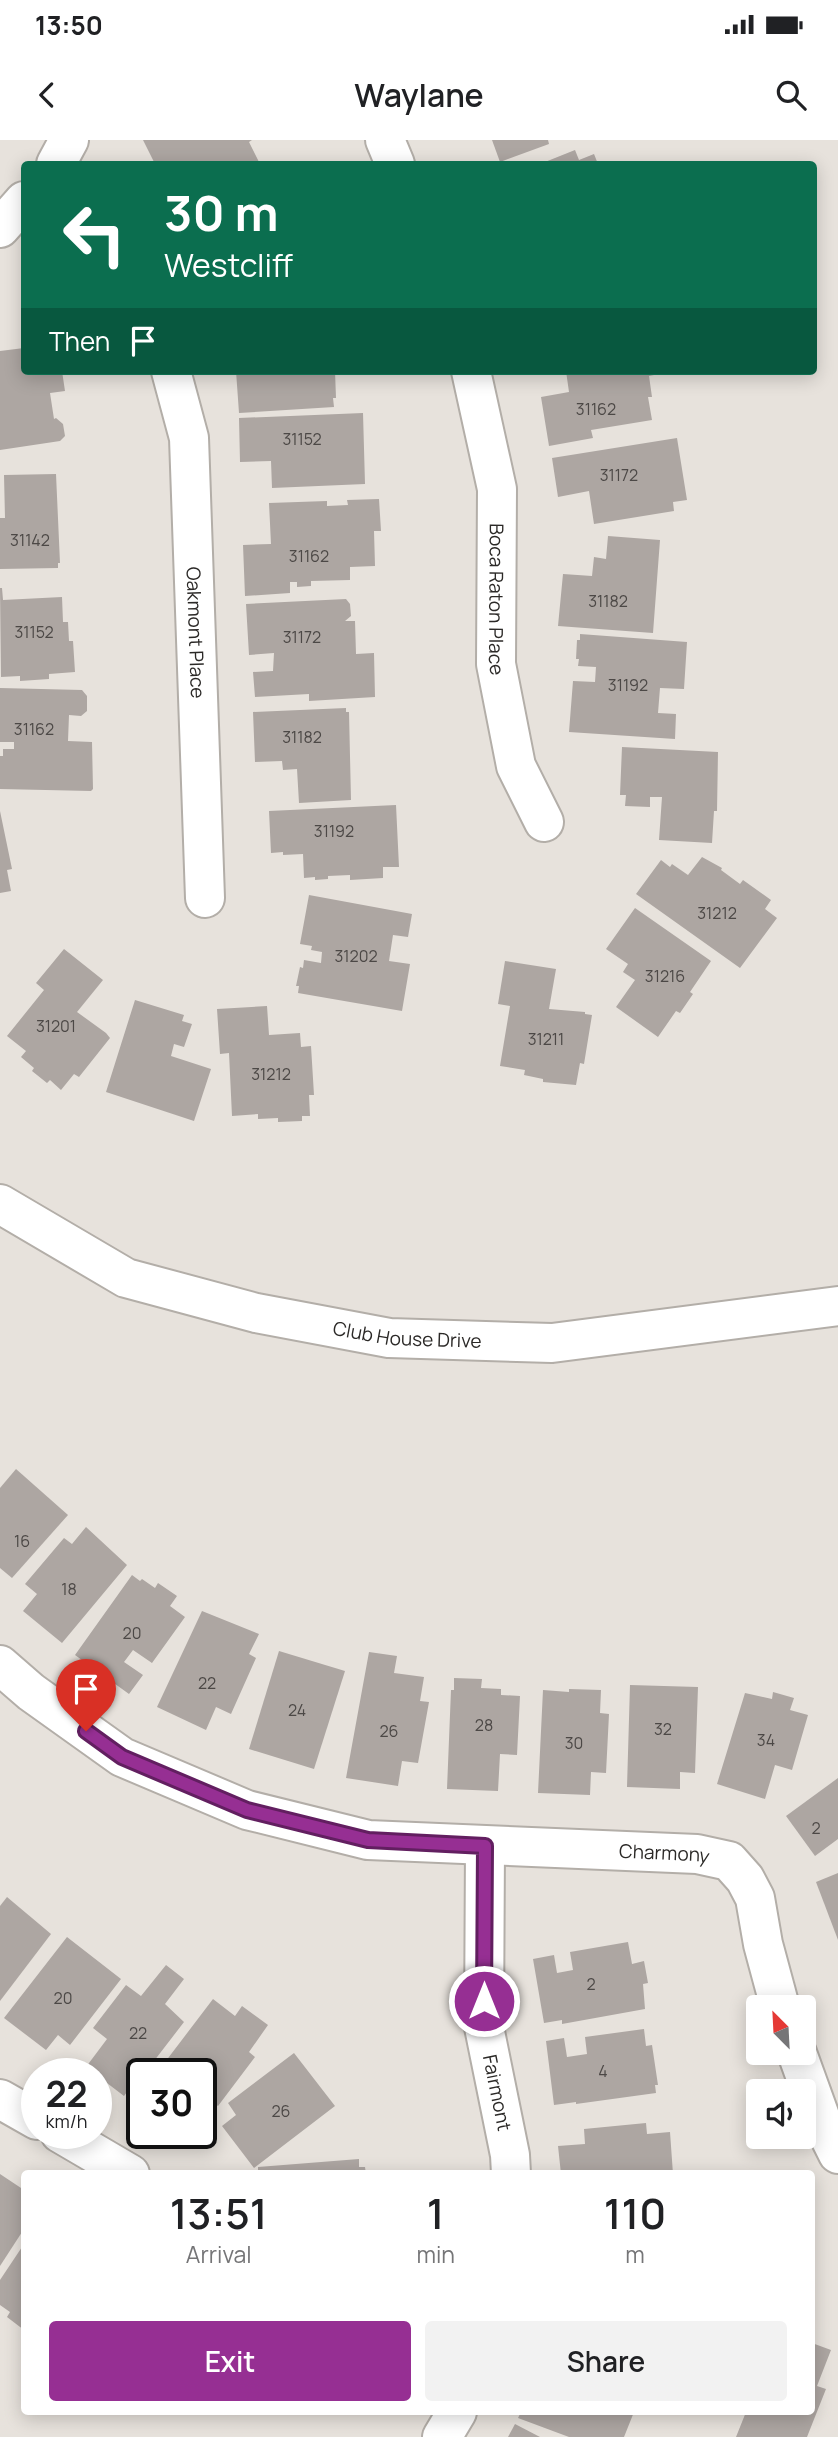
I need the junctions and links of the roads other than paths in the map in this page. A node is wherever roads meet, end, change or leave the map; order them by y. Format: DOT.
graph roads {
  1 [pos="69,140"];
  2 [pos="385,140"];
  3 [pos="58,161"];
  4 [pos="394,161"];
  5 [pos="21,204"];
  6 [pos="0,229"];
  7 [pos="172,375"];
  8 [pos="472,375"];
  9 [pos="544,822"];
  10 [pos="205,898"];
  11 [pos="0,1204"];
  12 [pos="838,1306"];
  13 [pos="0,1665"];
  14 [pos="485,1846"];
  15 [pos="777,1995"];
  16 [pos="801,2065"];
  17 [pos="0,2099"];
  18 [pos="21,2111"];
  19 [pos="87,2149"];
  20 [pos="838,2154"];
  21 [pos="123,2170"];
  22 [pos="511,2170"];
  23 [pos="455,2415"];
  24 [pos="442,2437"];
  1 -- 3 [label="street"];
  2 -- 4 [label="street"];
  5 -- 6 [label="street"];
  7 -- 10 [label="street, Oakmont Place"];
  8 -- 9 [label="street, Boca Raton Place"];
  11 -- 12 [label="street, Club House Drive"];
  13 -- 14 [label="street"];
  14 -- 15 [label="street, Charmony"];
  14 -- 22 [label="street, Fairmont"];
  16 -- 20 [label="street"];
  17 -- 18 [label="street"];
  19 -- 21 [label="street"];
  23 -- 24 [label="street"];
}
